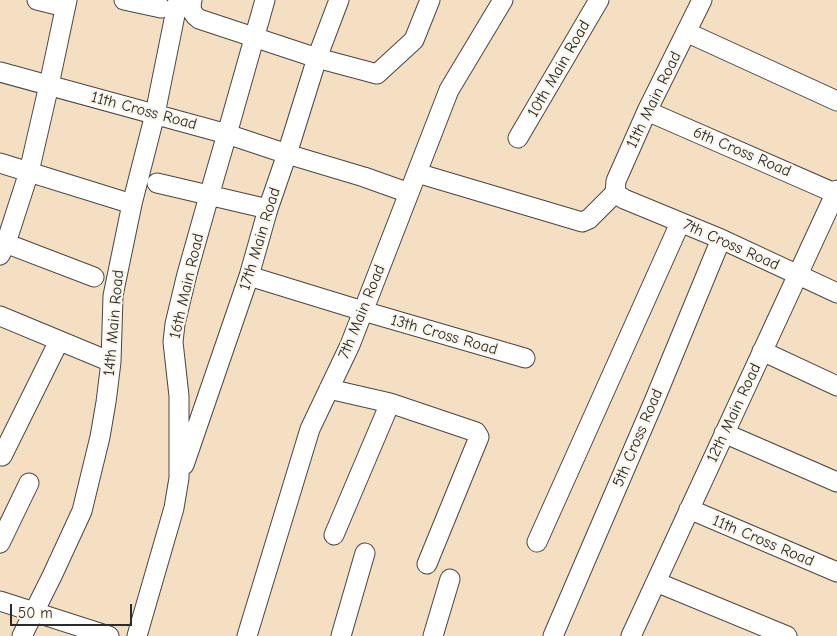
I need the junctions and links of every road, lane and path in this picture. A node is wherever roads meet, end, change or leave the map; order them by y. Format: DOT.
graph roads {
  1 [pos="37,0"];
  2 [pos="124,0"];
  3 [pos="192,0"];
  4 [pos="265,0"];
  5 [pos="339,0"];
  6 [pos="430,0"];
  7 [pos="503,0"];
  8 [pos="600,0"];
  9 [pos="702,0"];
  10 [pos="66,4"];
  11 [pos="170,4"];
  12 [pos="686,32"];
  13 [pos="255,36"];
  14 [pos="317,58"];
  15 [pos="0,72"];
  16 [pos="49,85"];
  17 [pos="837,101"];
  18 [pos="647,112"];
  19 [pos="155,114"];
  20 [pos="228,134"];
  21 [pos="518,138"];
  22 [pos="287,154"];
  23 [pos="0,163"];
  24 [pos="29,172"];
  25 [pos="416,173"];
  26 [pos="157,183"];
  27 [pos="836,192"];
  28 [pos="409,193"];
  29 [pos="209,196"];
  30 [pos="619,196"];
  31 [pos="132,204"];
  32 [pos="268,209"];
  33 [pos="680,223"];
  34 [pos="721,240"];
  35 [pos="2,246"];
  36 [pos="798,275"];
  37 [pos="249,276"];
  38 [pos="94,277"];
  39 [pos="837,293"];
  40 [pos="363,312"];
  41 [pos="0,316"];
  42 [pos="59,341"];
  43 [pos="762,351"];
  44 [pos="525,358"];
  45 [pos="111,362"];
  46 [pos="837,386"];
  47 [pos="330,389"];
  48 [pos="390,404"];
  49 [pos="724,433"];
  50 [pos="2,456"];
  51 [pos="179,478"];
  52 [pos="837,482"];
  53 [pos="29,483"];
  54 [pos="689,509"];
  55 [pos="334,535"];
  56 [pos="537,542"];
  57 [pos="0,543"];
  58 [pos="365,553"];
  59 [pos="427,564"];
  60 [pos="837,572"];
  61 [pos="450,580"];
  62 [pos="656,582"];
  63 [pos="0,602"];
  64 [pos="34,612"];
  65 [pos="22,636"];
  66 [pos="109,636"];
  67 [pos="137,636"];
  68 [pos="247,636"];
  69 [pos="340,636"];
  70 [pos="433,636"];
  71 [pos="554,636"];
  72 [pos="631,636"];
  73 [pos="787,636"];
  1 -- 10 [label="street"];
  2 -- 11 [label="street"];
  3 -- 13 [label="street"];
  4 -- 13 [label="street, 16th Main Road"];
  5 -- 14 [label="street, 17th Main Road"];
  6 -- 14 [label="street"];
  7 -- 25 [label="street, 7th Main Road"];
  8 -- 21 [label="street, 10th Main Road"];
  9 -- 12 [label="street, 11th Main Road"];
  10 -- 16 [label="street"];
  11 -- 19 [label="street, 14th Main Road"];
  12 -- 17 [label="street"];
  12 -- 18 [label="street, 11th Main Road"];
  13 -- 14 [label="street"];
  13 -- 20 [label="street, 16th Main Road"];
  14 -- 22 [label="street, 17th Main Road"];
  15 -- 16 [label="street, 11th Cross Road"];
  16 -- 19 [label="street, 11th Cross Road"];
  16 -- 24 [label="street"];
  18 -- 27 [label="street, 6th Cross Road"];
  18 -- 30 [label="street, 11th Main Road"];
  19 -- 20 [label="street, 11th Cross Road"];
  19 -- 31 [label="street, 14th Main Road"];
  20 -- 22 [label="street, 11th Cross Road"];
  20 -- 29 [label="street, 16th Main Road"];
  22 -- 28 [label="street, 11th Cross Road"];
  22 -- 32 [label="street, 17th Main Road"];
  23 -- 24 [label="street"];
  24 -- 31 [label="street"];
  24 -- 35 [label="street"];
  25 -- 28 [label="street, 7th Main Road"];
  25 -- 30 [label="street"];
  26 -- 29 [label="street"];
  27 -- 36 [label="street, 12th Main Road"];
  28 -- 40 [label="street, 7th Main Road"];
  29 -- 32 [label="street"];
  29 -- 51 [label="street, 16th Main Road"];
  30 -- 33 [label="street, 7th Cross Road"];
  31 -- 45 [label="street, 14th Main Road"];
  32 -- 37 [label="street, 17th Main Road"];
  33 -- 34 [label="street, 7th Cross Road"];
  33 -- 56 [label="street"];
  34 -- 36 [label="street, 7th Cross Road"];
  34 -- 71 [label="street, 5th Cross Road"];
  35 -- 38 [label="street"];
  36 -- 39 [label="street, 7th Cross Road"];
  36 -- 43 [label="street, 12th Main Road"];
  37 -- 40 [label="street, 13th Cross Road"];
  37 -- 51 [label="street, 17th Main Road"];
  40 -- 44 [label="street, 13th Cross Road"];
  40 -- 47 [label="street, 7th Main Road"];
  41 -- 42 [label="street"];
  42 -- 45 [label="street"];
  42 -- 50 [label="street"];
  43 -- 46 [label="street"];
  43 -- 49 [label="street, 12th Main Road"];
  45 -- 64 [label="street, 14th Main Road"];
  47 -- 48 [label="street"];
  47 -- 68 [label="street, 7th Main Road"];
  48 -- 55 [label="street"];
  48 -- 59 [label="street"];
  49 -- 52 [label="street"];
  49 -- 54 [label="street, 12th Main Road"];
  51 -- 67 [label="street, 16th Main Road"];
  53 -- 57 [label="street"];
  54 -- 60 [label="street, 11th Cross Road"];
  54 -- 62 [label="street, 12th Main Road"];
  58 -- 69 [label="street"];
  61 -- 70 [label="street"];
  62 -- 72 [label="street, 12th Main Road"];
  62 -- 73 [label="street"];
  63 -- 64 [label="street"];
  64 -- 65 [label="street, 14th Main Road"];
  64 -- 66 [label="street"];
}
